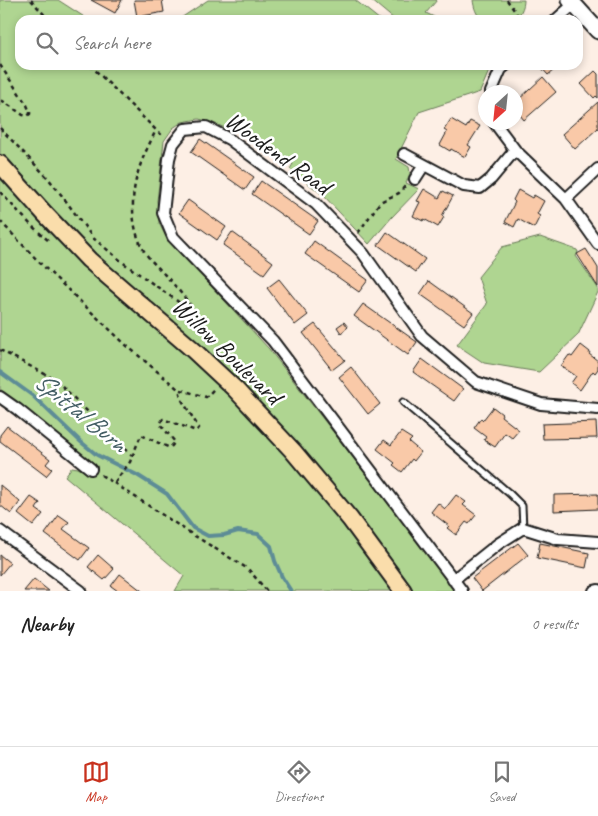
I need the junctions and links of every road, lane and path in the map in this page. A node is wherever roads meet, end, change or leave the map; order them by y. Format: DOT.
graph roads {
  1 [pos="30,0"];
  2 [pos="507,0"];
  3 [pos="572,2"];
  4 [pos="44,15"];
  5 [pos="518,15"];
  6 [pos="560,15"];
  7 [pos="598,31"];
  8 [pos="0,65"];
  9 [pos="95,70"];
  10 [pos="501,70"];
  11 [pos="494,85"];
  12 [pos="0,99"];
  13 [pos="0,128"];
  14 [pos="156,130"];
  15 [pos="500,130"];
  16 [pos="173,144"];
  17 [pos="515,150"];
  18 [pos="404,154"];
  19 [pos="0,164"];
  20 [pos="424,165"];
  21 [pos="598,169"];
  22 [pos="415,179"];
  23 [pos="0,192"];
  24 [pos="566,199"];
  25 [pos="0,221"];
  26 [pos="351,241"];
  27 [pos="53,244"];
  28 [pos="598,244"];
  29 [pos="0,350"];
  30 [pos="214,389"];
  31 [pos="178,390"];
  32 [pos="0,397"];
  33 [pos="403,402"];
  34 [pos="598,409"];
  35 [pos="132,456"];
  36 [pos="91,469"];
  37 [pos="114,483"];
  38 [pos="523,528"];
  39 [pos="0,531"];
  40 [pos="598,542"];
  41 [pos="453,580"];
  42 [pos="598,590"];
  43 [pos="81,591"];
  44 [pos="267,591"];
  45 [pos="403,591"];
  46 [pos="462,591"];
  47 [pos="594,591"];
  1 -- 4 [label="path"];
  2 -- 5 [label="path"];
  3 -- 6 [label="street"];
  3 -- 7 [label="street"];
  8 -- 12 [label="path"];
  9 -- 14 [label="path"];
  10 -- 11 [label="street"];
  13 -- 14 [label="path"];
  14 -- 16 [label="path"];
  15 -- 17 [label="street"];
  16 -- 26 [label="street, Woodend Road"];
  16 -- 41 [label="street"];
  17 -- 20 [label="street"];
  17 -- 24 [label="street"];
  18 -- 20 [label="street"];
  19 -- 45 [label="main road, Willow Boulevard"];
  20 -- 22 [label="street"];
  21 -- 24 [label="street"];
  22 -- 26 [label="path"];
  23 -- 27 [label="path"];
  24 -- 28 [label="street"];
  25 -- 31 [label="path"];
  26 -- 34 [label="street, Woodend Road"];
  29 -- 35 [label="path"];
  30 -- 31 [label="path"];
  31 -- 35 [label="path"];
  32 -- 36 [label="street"];
  33 -- 38 [label="lane"];
  35 -- 37 [label="path"];
  36 -- 37 [label="path"];
  37 -- 44 [label="path"];
  38 -- 40 [label="street"];
  38 -- 41 [label="street"];
  39 -- 43 [label="street"];
  41 -- 46 [label="street"];
  42 -- 47 [label="street"];
}
